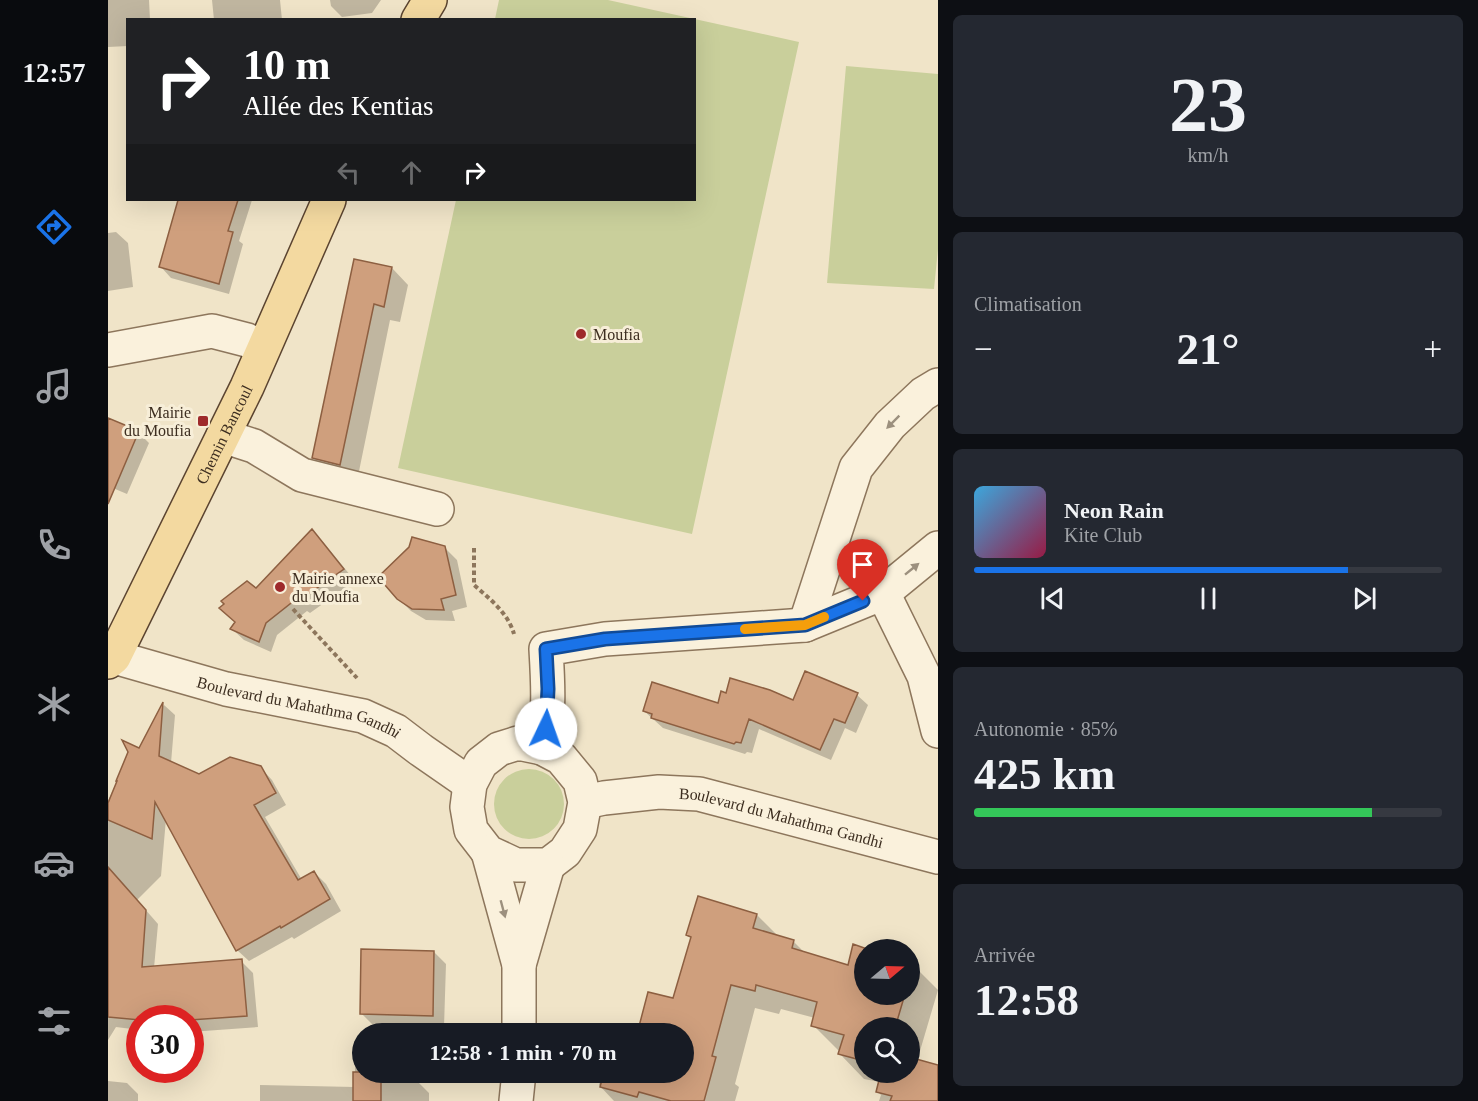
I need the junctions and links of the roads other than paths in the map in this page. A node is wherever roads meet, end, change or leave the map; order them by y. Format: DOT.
graph roads {
  1 [pos="430,0"];
  2 [pos="419,18"];
  3 [pos="329,201"];
  4 [pos="263,348"];
  5 [pos="108,350"];
  6 [pos="938,386"];
  7 [pos="223,436"];
  8 [pos="436,508"];
  9 [pos="938,548"];
  10 [pos="883,593"];
  11 [pos="805,625"];
  12 [pos="111,660"];
  13 [pos="938,731"];
  14 [pos="542,748"];
  15 [pos="470,784"];
  16 [pos="585,802"];
  17 [pos="488,852"];
  18 [pos="938,857"];
  19 [pos="548,865"];
  20 [pos="519,965"];
  21 [pos="519,1023"];
  22 [pos="518,1083"];
  23 [pos="516,1101"];
  1 -- 2 [label="main road"];
  3 -- 4 [label="main road, Chemin Bancoul"];
  4 -- 5 [label="street"];
  4 -- 7 [label="main road, Chemin Bancoul"];
  6 -- 11 [label="street, one-way"];
  7 -- 8 [label="street"];
  7 -- 12 [label="main road, Chemin Bancoul"];
  10 -- 9 [label="street, one-way"];
  10 -- 11 [label="street"];
  10 -- 13 [label="street"];
  11 -- 14 [label="street"];
  12 -- 15 [label="street, Boulevard du Mahathma Gandhi"];
  14 -- 15 [label="street"];
  14 -- 16 [label="street"];
  15 -- 17 [label="street"];
  16 -- 18 [label="street, Boulevard du Mahathma Gandhi"];
  16 -- 19 [label="street"];
  17 -- 19 [label="street"];
  17 -- 20 [label="street, one-way"];
  19 -- 20 [label="street"];
  20 -- 21 [label="street"];
  22 -- 23 [label="street"];
}
